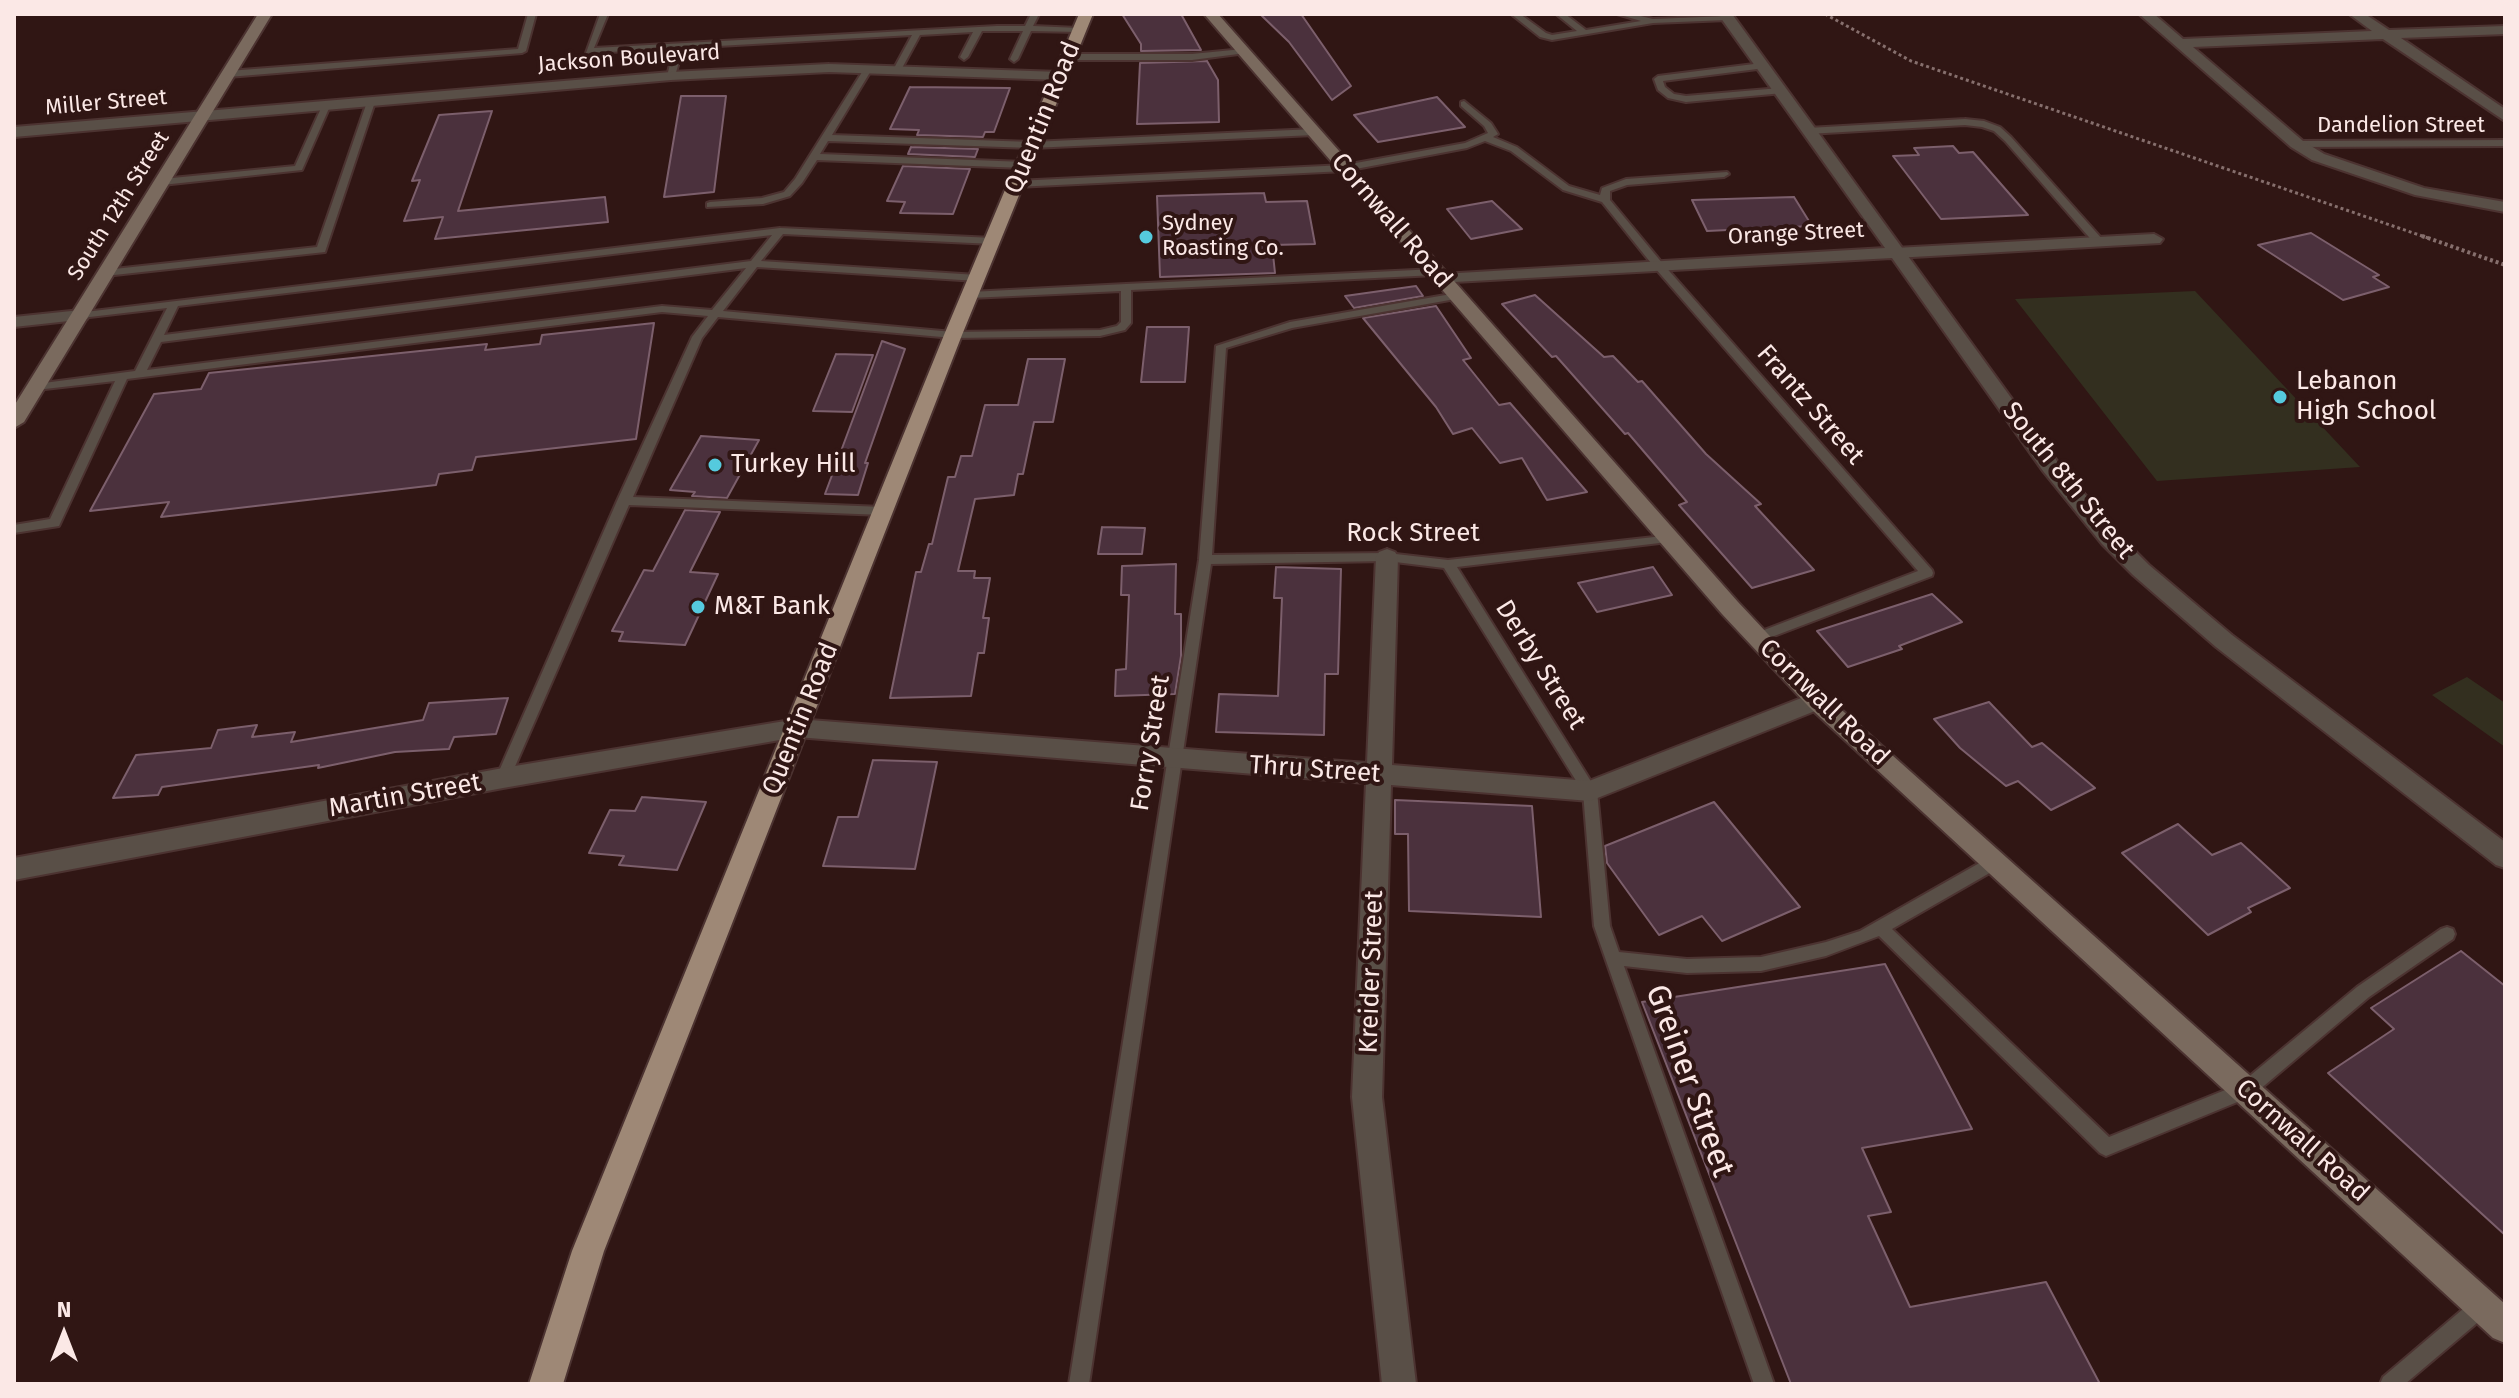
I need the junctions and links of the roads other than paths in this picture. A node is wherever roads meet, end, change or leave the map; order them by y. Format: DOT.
graph roads {
  1 [pos="265,14"];
  2 [pos="532,14"];
  3 [pos="604,14"];
  4 [pos="1035,14"];
  5 [pos="1086,14"];
  6 [pos="1211,14"];
  7 [pos="1515,14"];
  8 [pos="1560,14"];
  9 [pos="1621,14"];
  10 [pos="2146,14"];
  11 [pos="2356,14"];
  12 [pos="1726,16"];
  13 [pos="1653,21"];
  14 [pos="979,29"];
  15 [pos="1027,29"];
  16 [pos="1079,30"];
  17 [pos="2505,30"];
  18 [pos="917,33"];
  19 [pos="1586,34"];
  20 [pos="2386,35"];
  21 [pos="2182,43"];
  22 [pos="679,46"];
  23 [pos="1243,51"];
  24 [pos="964,57"];
  25 [pos="1068,57"];
  26 [pos="1014,59"];
  27 [pos="1762,66"];
  28 [pos="868,69"];
  29 [pos="897,70"];
  30 [pos="228,74"];
  31 [pos="671,76"];
  32 [pos="1060,76"];
  33 [pos="1780,91"];
  34 [pos="371,102"];
  35 [pos="1464,104"];
  36 [pos="326,106"];
  37 [pos="2505,116"];
  38 [pos="202,117"];
  39 [pos="1808,131"];
  40 [pos="14,132"];
  41 [pos="1314,132"];
  42 [pos="827,138"];
  43 [pos="1487,138"];
  44 [pos="2505,143"];
  45 [pos="2297,144"];
  46 [pos="1032,145"];
  47 [pos="814,157"];
  48 [pos="1024,165"];
  49 [pos="1345,168"];
  50 [pos="1724,174"];
  51 [pos="162,182"];
  52 [pos="1016,184"];
  53 [pos="1605,200"];
  54 [pos="710,205"];
  55 [pos="2505,207"];
  56 [pos="780,231"];
  57 [pos="2154,239"];
  58 [pos="993,241"];
  59 [pos="2099,242"];
  60 [pos="1895,253"];
  61 [pos="753,264"];
  62 [pos="1659,266"];
  63 [pos="105,273"];
  64 [pos="977,278"];
  65 [pos="1445,282"];
  66 [pos="1126,287"];
  67 [pos="970,295"];
  68 [pos="174,304"];
  69 [pos="81,315"];
  70 [pos="714,315"];
  71 [pos="14,322"];
  72 [pos="953,335"];
  73 [pos="157,339"];
  74 [pos="140,373"];
  75 [pos="123,375"];
  76 [pos="36,387"];
  77 [pos="14,422"];
  78 [pos="623,501"];
  79 [pos="883,511"];
  80 [pos="14,529"];
  81 [pos="1668,538"];
  82 [pos="1387,557"];
  83 [pos="1205,560"];
  84 [pos="1448,564"];
  85 [pos="1756,638"];
  86 [pos="1817,701"];
  87 [pos="797,728"];
  88 [pos="1173,759"];
  89 [pos="1380,775"];
  90 [pos="503,778"];
  91 [pos="1590,791"];
  92 [pos="2505,857"];
  93 [pos="1995,862"];
  94 [pos="14,869"];
  95 [pos="1880,927"];
  96 [pos="2447,934"];
  97 [pos="1613,958"];
  98 [pos="2246,1090"];
  99 [pos="2483,1305"];
  100 [pos="2505,1326"];
  101 [pos="546,1384"];
  102 [pos="1079,1384"];
  103 [pos="1399,1384"];
  104 [pos="1764,1384"];
  105 [pos="2390,1384"];
  1 -- 30 [label="main road, South 12th Street"];
  2 -- 30 [label="lane"];
  3 -- 22 [label="lane"];
  4 -- 15 [label="lane"];
  5 -- 16 [label="highway, Quentin Road"];
  6 -- 23 [label="main road, Cornwall Road"];
  7 -- 19 [label="lane"];
  8 -- 19 [label="lane"];
  9 -- 13 [label="lane"];
  10 -- 21 [label="street"];
  11 -- 20 [label="street"];
  12 -- 13 [label="lane"];
  12 -- 27 [label="street, South 8th Street"];
  13 -- 19 [label="lane"];
  14 -- 15 [label="lane"];
  14 -- 18 [label="lane"];
  14 -- 24 [label="lane"];
  15 -- 16 [label="lane"];
  15 -- 26 [label="lane"];
  16 -- 25 [label="highway, Quentin Road"];
  17 -- 20 [label="street"];
  18 -- 22 [label="lane"];
  18 -- 29 [label="lane"];
  20 -- 21 [label="street"];
  20 -- 37 [label="street"];
  21 -- 45 [label="street"];
  22 -- 31 [label="lane"];
  23 -- 25 [label="lane"];
  23 -- 41 [label="main road, Cornwall Road"];
  25 -- 32 [label="highway, Quentin Road"];
  27 -- 33 [label="street, South 8th Street"];
  27 -- 33 [label="lane"];
  28 -- 29 [label="street, Jackson Boulevard"];
  28 -- 31 [label="street, Jackson Boulevard"];
  28 -- 42 [label="lane"];
  29 -- 32 [label="street, Jackson Boulevard"];
  30 -- 38 [label="main road, South 12th Street"];
  31 -- 34 [label="street, Jackson Boulevard"];
  32 -- 46 [label="highway, Quentin Road"];
  33 -- 39 [label="street, South 8th Street"];
  34 -- 36 [label="street, Jackson Boulevard"];
  34 -- 63 [label="lane"];
  35 -- 43 [label="lane"];
  36 -- 38 [label="street, Jackson Boulevard"];
  36 -- 51 [label="lane"];
  38 -- 40 [label="street, Miller Street"];
  38 -- 51 [label="main road, South 12th Street"];
  39 -- 59 [label="lane"];
  39 -- 60 [label="street, South 8th Street"];
  41 -- 46 [label="lane"];
  41 -- 49 [label="main road, Cornwall Road"];
  42 -- 46 [label="lane"];
  42 -- 47 [label="lane"];
  43 -- 49 [label="lane"];
  43 -- 53 [label="lane"];
  44 -- 45 [label="lane, Dandelion Street"];
  45 -- 55 [label="street"];
  46 -- 48 [label="highway, Quentin Road"];
  47 -- 48 [label="lane"];
  47 -- 54 [label="lane"];
  48 -- 52 [label="highway, Quentin Road"];
  49 -- 52 [label="lane"];
  49 -- 65 [label="main road, Cornwall Road"];
  50 -- 53 [label="lane"];
  51 -- 63 [label="main road, South 12th Street"];
  52 -- 58 [label="highway, Quentin Road"];
  53 -- 62 [label="lane, Frantz Street"];
  56 -- 58 [label="lane"];
  56 -- 61 [label="lane"];
  56 -- 68 [label="lane"];
  57 -- 59 [label="street, Orange Street"];
  58 -- 64 [label="highway, Quentin Road"];
  59 -- 60 [label="street, Orange Street"];
  60 -- 62 [label="street, Orange Street"];
  60 -- 92 [label="street, South 8th Street"];
  61 -- 64 [label="lane"];
  61 -- 70 [label="lane"];
  61 -- 73 [label="lane"];
  62 -- 65 [label="street, Orange Street"];
  62 -- 85 [label="lane, Frantz Street"];
  63 -- 69 [label="main road, South 12th Street"];
  64 -- 67 [label="highway, Quentin Road"];
  65 -- 66 [label="lane"];
  65 -- 81 [label="main road, Cornwall Road"];
  65 -- 83 [label="lane, Forry Street"];
  66 -- 67 [label="lane"];
  66 -- 72 [label="lane"];
  67 -- 72 [label="highway, Quentin Road"];
  68 -- 69 [label="lane"];
  68 -- 73 [label="lane"];
  69 -- 71 [label="street"];
  69 -- 76 [label="main road, South 12th Street"];
  70 -- 72 [label="lane"];
  70 -- 74 [label="lane"];
  70 -- 78 [label="lane"];
  72 -- 79 [label="highway, Quentin Road"];
  73 -- 74 [label="lane"];
  74 -- 75 [label="lane"];
  75 -- 76 [label="lane"];
  75 -- 80 [label="lane"];
  76 -- 77 [label="main road, South 12th Street"];
  78 -- 79 [label="lane"];
  78 -- 90 [label="lane"];
  79 -- 87 [label="highway, Quentin Road"];
  81 -- 84 [label="lane, Rock Street"];
  81 -- 85 [label="main road, Cornwall Road"];
  82 -- 83 [label="lane, Rock Street"];
  82 -- 84 [label="lane, Rock Street"];
  82 -- 89 [label="street, Kreider Street"];
  83 -- 88 [label="lane, Forry Street"];
  84 -- 91 [label="lane, Derby Street"];
  85 -- 86 [label="main road, Cornwall Road"];
  86 -- 91 [label="street, Thru Street"];
  86 -- 93 [label="main road, Cornwall Road"];
  87 -- 88 [label="street, Thru Street"];
  87 -- 90 [label="street, Martin Street"];
  87 -- 101 [label="highway, Quentin Road"];
  88 -- 89 [label="street, Thru Street"];
  88 -- 102 [label="lane, Forry Street"];
  89 -- 91 [label="street, Thru Street"];
  89 -- 103 [label="street, Kreider Street"];
  90 -- 94 [label="street, Martin Street"];
  91 -- 97 [label="lane, Greiner Street"];
  93 -- 95 [label="lane"];
  93 -- 98 [label="main road, Cornwall Road"];
  95 -- 97 [label="lane"];
  95 -- 98 [label="lane"];
  96 -- 98 [label="lane"];
  97 -- 104 [label="lane, Greiner Street"];
  98 -- 99 [label="main road, Cornwall Road"];
  99 -- 100 [label="main road, Cornwall Road"];
  99 -- 105 [label="lane"];
}
